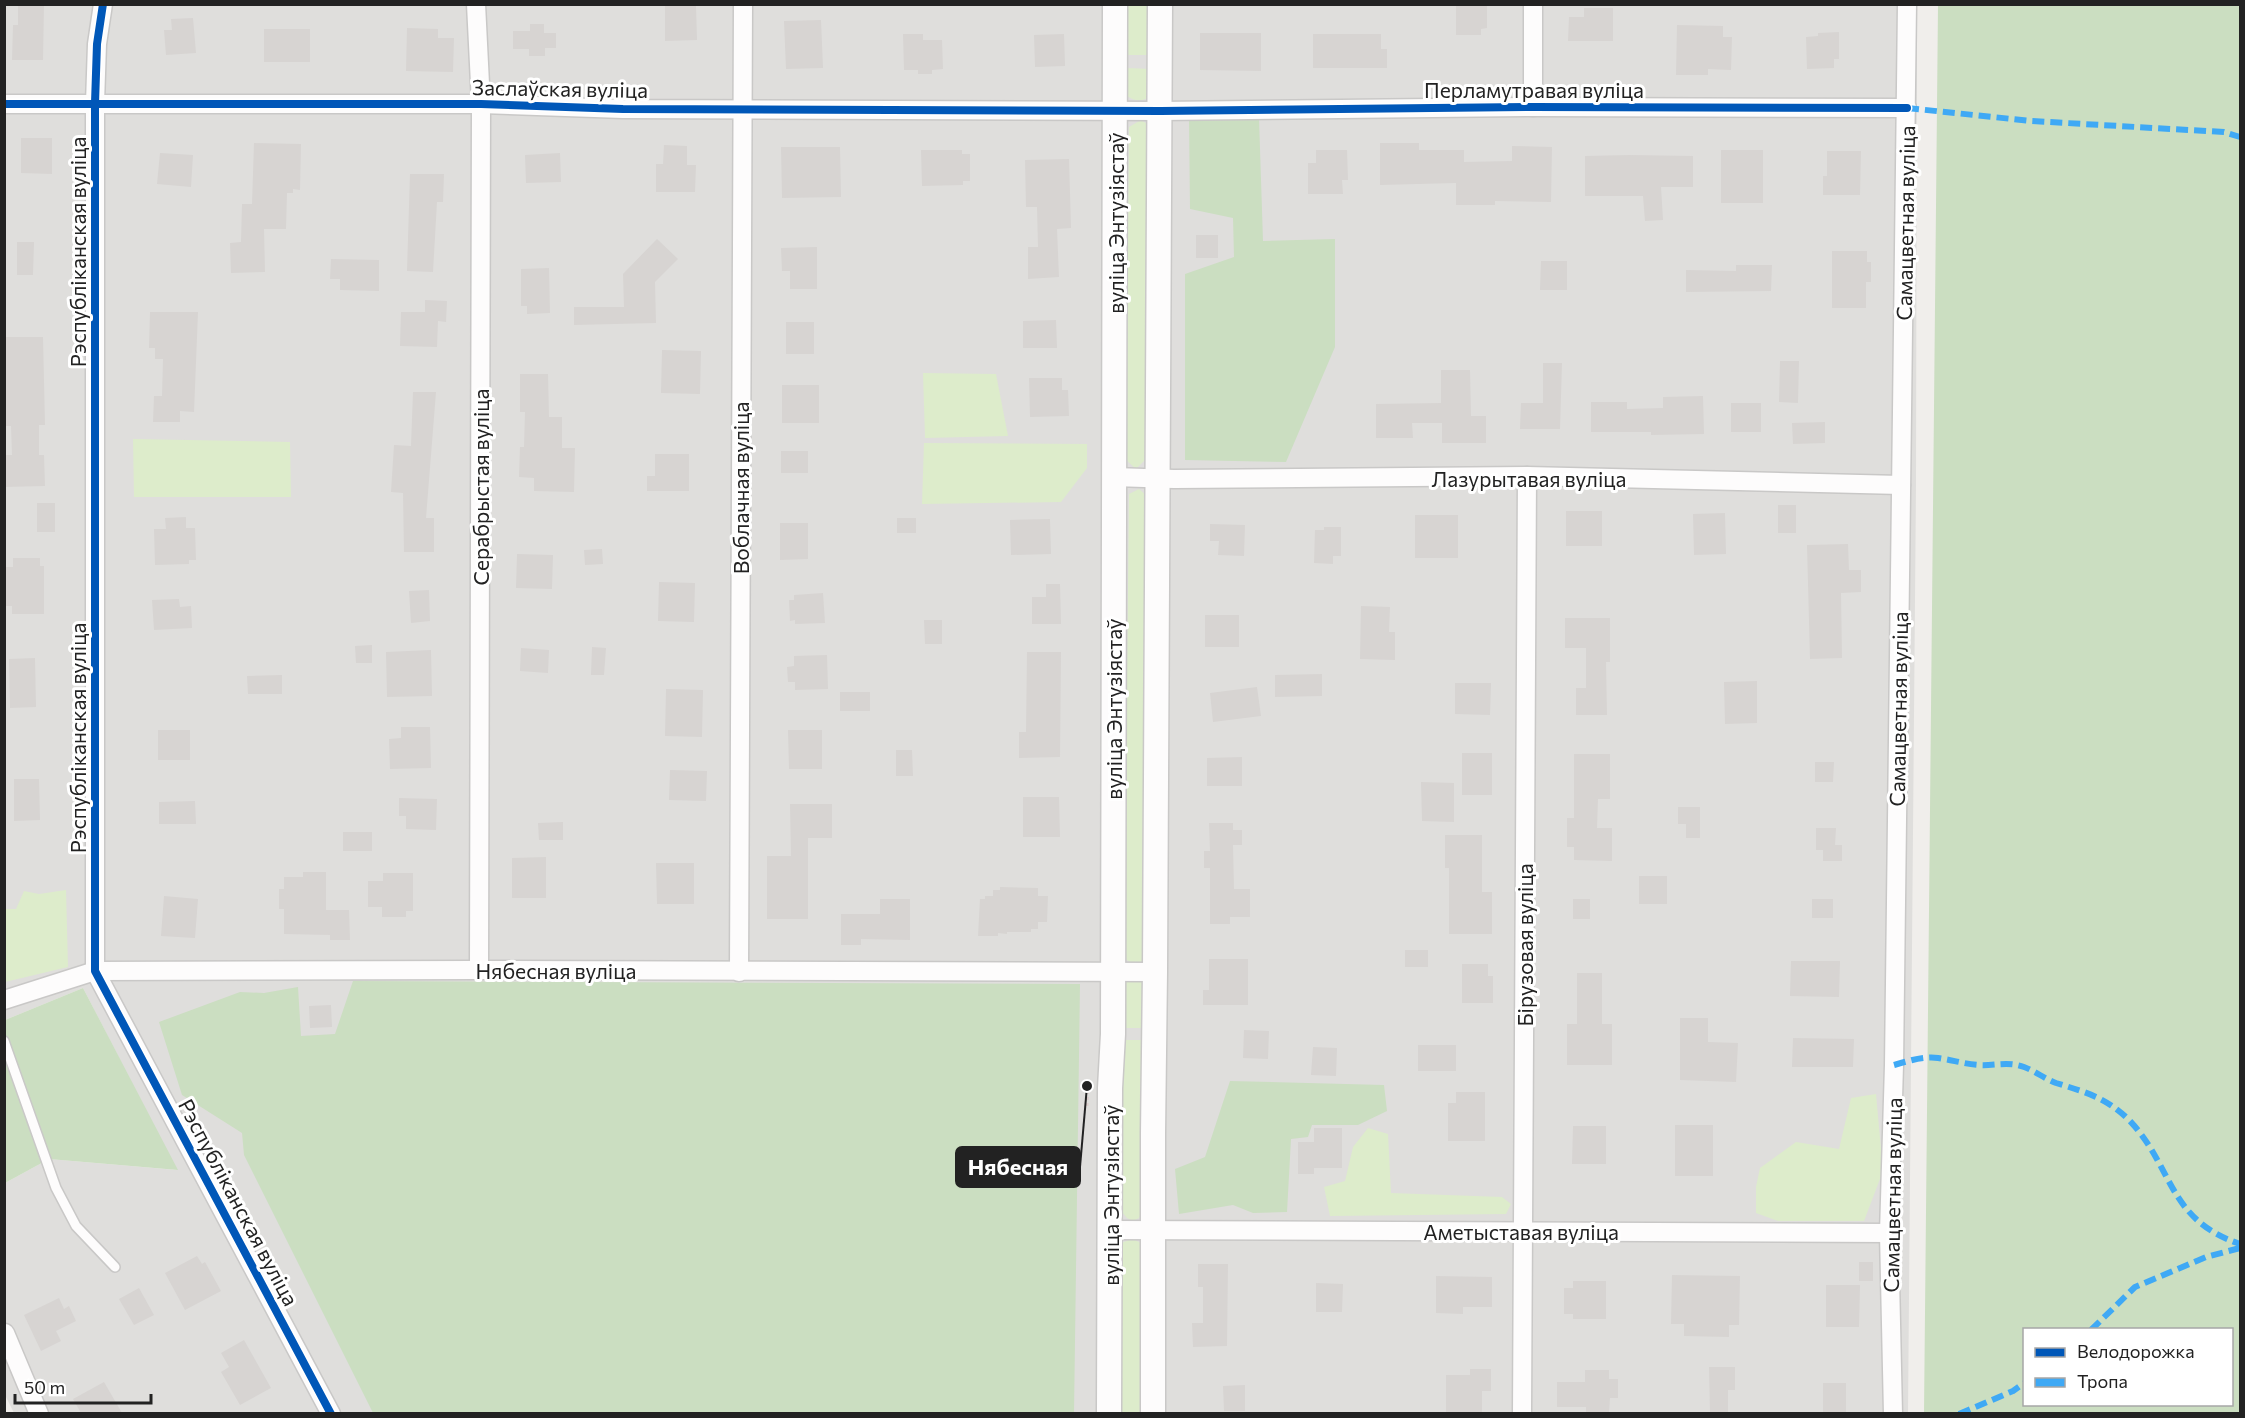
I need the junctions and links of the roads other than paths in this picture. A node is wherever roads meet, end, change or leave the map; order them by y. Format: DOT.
graph roads {
  1 [pos="103,4"];
  2 [pos="476,4"];
  3 [pos="743,4"];
  4 [pos="1115,4"];
  5 [pos="1160,4"];
  6 [pos="1533,4"];
  7 [pos="1907,4"];
  8 [pos="95,103"];
  9 [pos="4,104"];
  10 [pos="481,104"];
  11 [pos="1533,107"];
  12 [pos="741,108"];
  13 [pos="1906,108"];
  14 [pos="1115,110"];
  15 [pos="1161,111"];
  16 [pos="1527,476"];
  17 [pos="1114,477"];
  18 [pos="1158,478"];
  19 [pos="1901,485"];
  20 [pos="479,970"];
  21 [pos="95,971"];
  22 [pos="739,972"];
  23 [pos="1113,972"];
  24 [pos="1155,972"];
  25 [pos="4,1000"];
  26 [pos="4,1041"];
  27 [pos="1153,1229"];
  28 [pos="1110,1230"];
  29 [pos="1523,1231"];
  30 [pos="1889,1233"];
  31 [pos="115,1267"];
  32 [pos="5,1333"];
  33 [pos="39,1413"];
  34 [pos="332,1413"];
  35 [pos="1109,1413"];
  36 [pos="1153,1413"];
  37 [pos="1522,1413"];
  38 [pos="1893,1413"];
  1 -- 8 [label="street, Рэспубліканская вуліца"];
  2 -- 10 [label="street, Серабрыстая вуліца"];
  3 -- 12 [label="street, Воблачная вуліца"];
  4 -- 14 [label="street, вуліца Энтузіястаў"];
  5 -- 15 [label="street, вуліца Энтузіястаў"];
  6 -- 11 [label="street"];
  7 -- 13 [label="street, Самацветная вуліца"];
  8 -- 9 [label="street, Заслаўская вуліца"];
  8 -- 10 [label="street, Заслаўская вуліца"];
  8 -- 21 [label="street, Рэспубліканская вуліца"];
  10 -- 12 [label="street, Заслаўская вуліца"];
  10 -- 20 [label="street, Серабрыстая вуліца"];
  11 -- 13 [label="street, Перламутравая вуліца"];
  11 -- 15 [label="street, Перламутравая вуліца"];
  12 -- 14 [label="street, Заслаўская вуліца"];
  12 -- 22 [label="street, Воблачная вуліца"];
  13 -- 19 [label="street, Самацветная вуліца"];
  14 -- 15 [label="street, Перламутравая вуліца"];
  14 -- 17 [label="street, вуліца Энтузіястаў"];
  15 -- 18 [label="street, вуліца Энтузіястаў"];
  16 -- 18 [label="street, Лазурытавая вуліца"];
  16 -- 19 [label="street, Лазурытавая вуліца"];
  16 -- 29 [label="street, Бірузовая вуліца"];
  17 -- 18 [label="street, Лазурытавая вуліца"];
  17 -- 23 [label="street, вуліца Энтузіястаў"];
  18 -- 24 [label="street, вуліца Энтузіястаў"];
  19 -- 30 [label="street, Самацветная вуліца"];
  20 -- 21 [label="street, Нябесная вуліца"];
  20 -- 22 [label="street, Нябесная вуліца"];
  21 -- 25 [label="street, Нябесная вуліца"];
  21 -- 34 [label="street, Рэспубліканская вуліца"];
  22 -- 23 [label="street, Нябесная вуліца"];
  23 -- 24 [label="street, Нябесная вуліца"];
  23 -- 28 [label="street, вуліца Энтузіястаў"];
  24 -- 27 [label="street, вуліца Энтузіястаў"];
  26 -- 31 [label="lane"];
  27 -- 28 [label="street, Аметыставая вуліца"];
  27 -- 29 [label="street, Аметыставая вуліца"];
  27 -- 36 [label="street, вуліца Энтузіястаў"];
  28 -- 35 [label="street, вуліца Энтузіястаў"];
  29 -- 30 [label="street, Аметыставая вуліца"];
  29 -- 37 [label="street, Бірузовая вуліца"];
  30 -- 38 [label="street, Самацветная вуліца"];
  32 -- 33 [label="street"];
}
